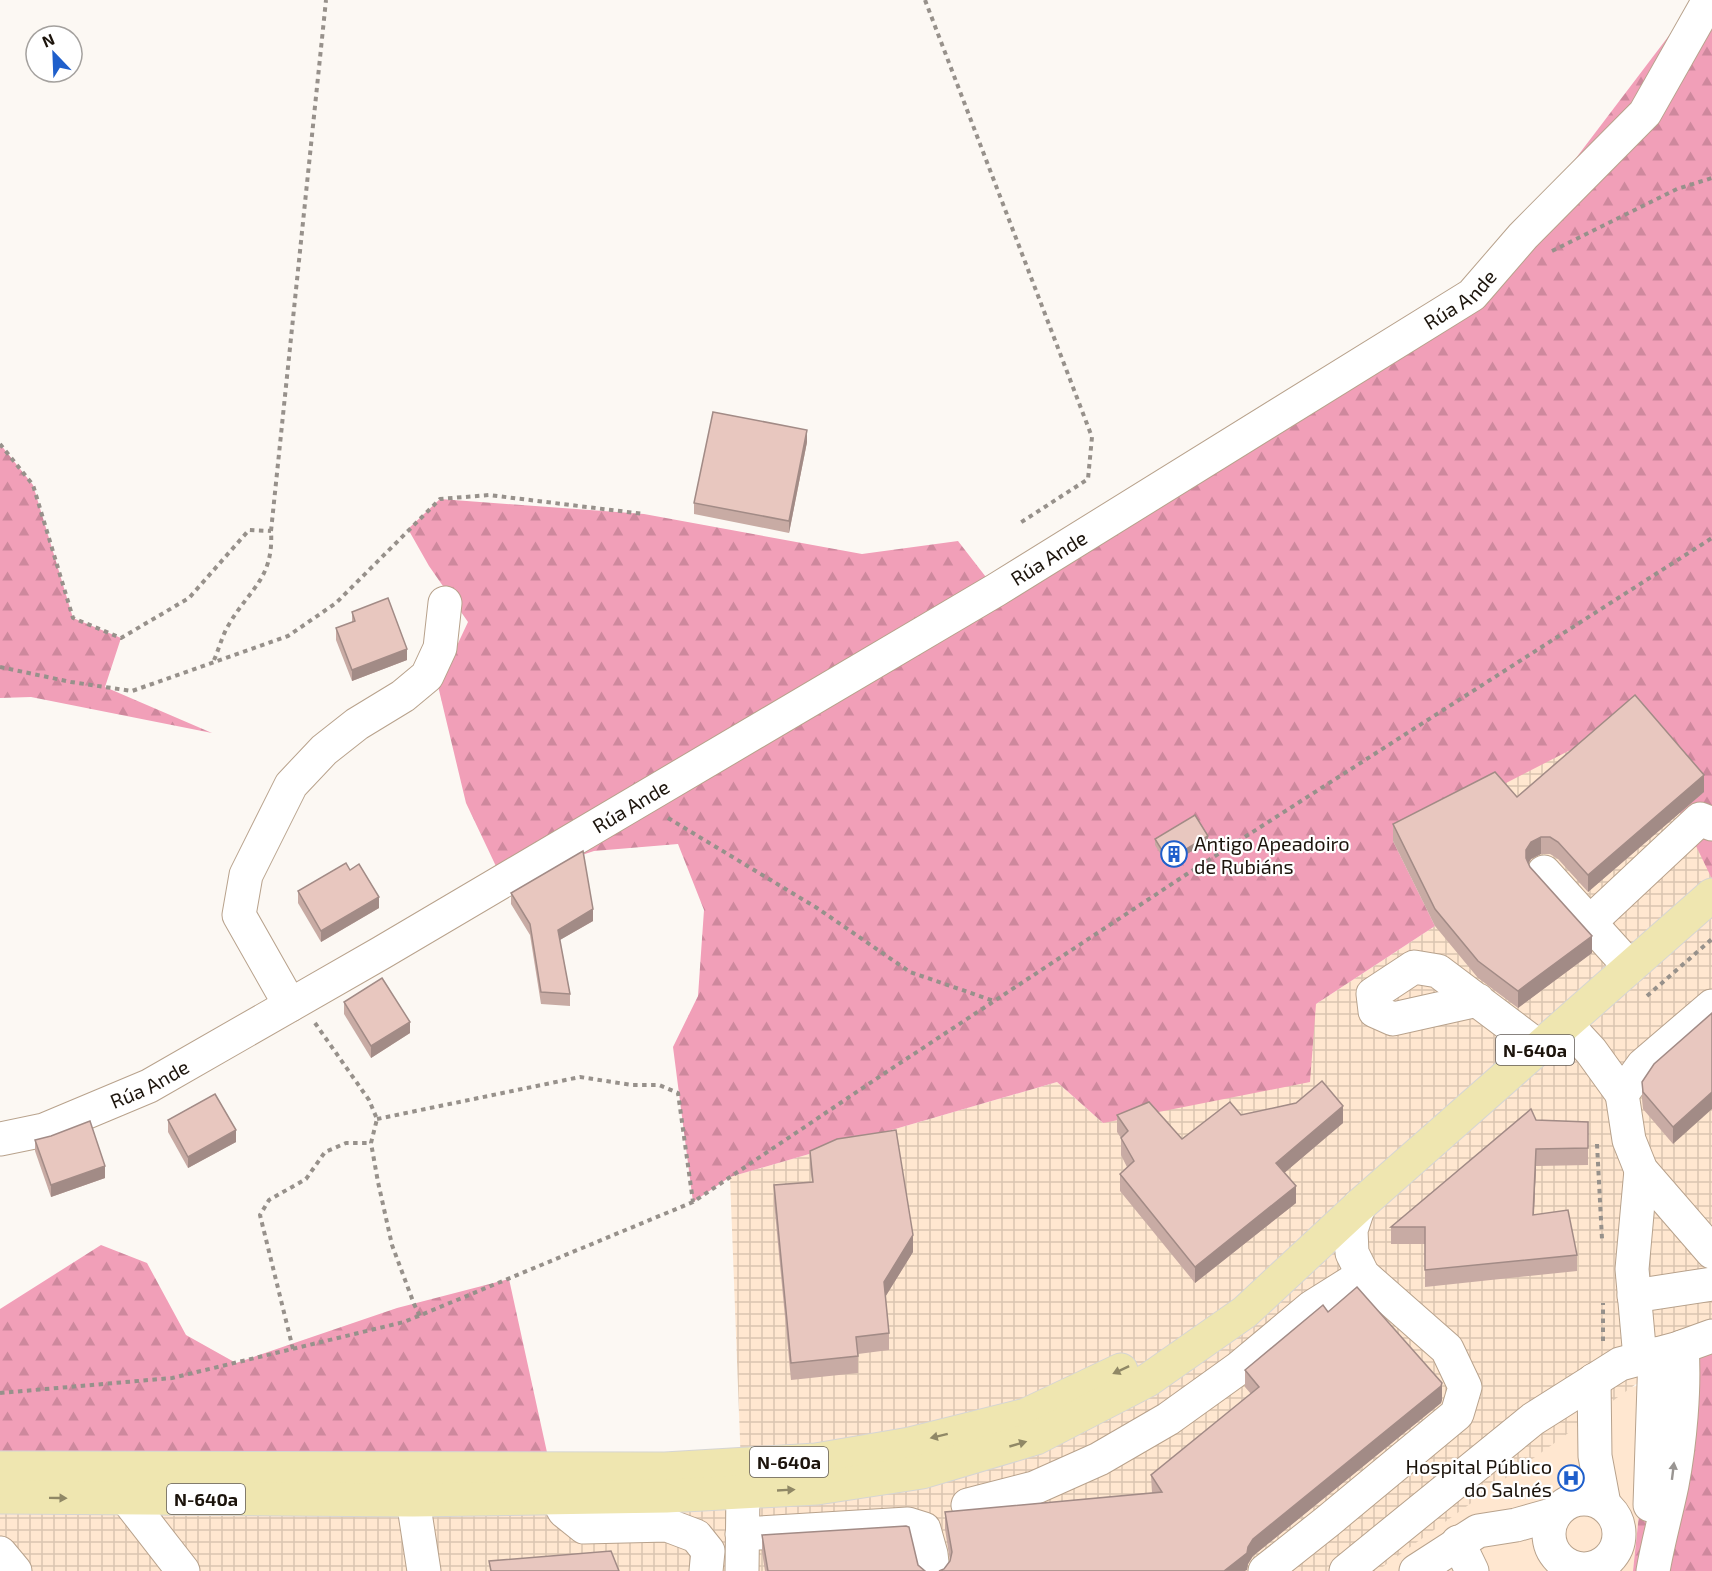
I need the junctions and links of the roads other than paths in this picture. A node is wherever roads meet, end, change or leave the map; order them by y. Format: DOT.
graph roads {
  1 [pos="1709,0"];
  2 [pos="445,603"];
  3 [pos="1712,824"];
  4 [pos="1544,872"];
  5 [pos="1712,895"];
  6 [pos="1590,922"];
  7 [pos="1630,967"];
  8 [pos="1478,1000"];
  9 [pos="294,1002"];
  10 [pos="1712,1006"];
  11 [pos="1566,1024"];
  12 [pos="1539,1047"];
  13 [pos="1622,1094"];
  14 [pos="0,1139"];
  15 [pos="1641,1170"];
  16 [pos="1359,1206"];
  17 [pos="1712,1252"];
  18 [pos="1363,1275"];
  19 [pos="1712,1284"];
  20 [pos="1634,1296"];
  21 [pos="1672,1349"];
  22 [pos="1594,1380"];
  23 [pos="1548,1410"];
  24 [pos="816,1461"];
  25 [pos="0,1468"];
  26 [pos="152,1468"];
  27 [pos="742,1492"];
  28 [pos="0,1497"];
  29 [pos="127,1498"];
  30 [pos="557,1498"];
  31 [pos="413,1500"];
  32 [pos="1604,1504"];
  33 [pos="968,1505"];
  34 [pos="742,1534"];
  35 [pos="1562,1539"];
  36 [pos="1465,1557"];
  37 [pos="1603,1567"];
  38 [pos="1653,1570"];
  39 [pos="183,1571"];
  40 [pos="424,1571"];
  41 [pos="706,1571"];
  42 [pos="742,1571"];
  43 [pos="933,1571"];
  44 [pos="1265,1571"];
  45 [pos="1346,1571"];
  46 [pos="1416,1571"];
  1 -- 9 [label="street, Rúa Ande"];
  2 -- 9 [label="street"];
  3 -- 6 [label="street"];
  4 -- 6 [label="street"];
  5 -- 7 [label="main road, N-640a"];
  6 -- 7 [label="street"];
  7 -- 11 [label="main road, N-640a"];
  8 -- 12 [label="street"];
  9 -- 14 [label="street, Rúa Ande"];
  10 -- 13 [label="street"];
  11 -- 12 [label="main road, N-640a"];
  11 -- 13 [label="street"];
  12 -- 16 [label="main road, N-640a"];
  13 -- 15 [label="street"];
  15 -- 17 [label="street"];
  15 -- 20 [label="street"];
  16 -- 18 [label="street"];
  16 -- 24 [label="main road, N-640a, one-way"];
  27 -- 16 [label="main road, N-640a, one-way"];
  18 -- 33 [label="street"];
  18 -- 44 [label="street"];
  19 -- 20 [label="street"];
  20 -- 21 [label="street"];
  21 -- 22 [label="street"];
  21 -- 38 [label="street"];
  22 -- 23 [label="street"];
  22 -- 32 [label="street"];
  23 -- 35 [label="street"];
  23 -- 45 [label="street"];
  24 -- 26 [label="main road, N-640a"];
  24 -- 31 [label="street"];
  25 -- 26 [label="main road, N-640a"];
  26 -- 31 [label="street"];
  27 -- 30 [label="main road, N-640a"];
  27 -- 34 [label="street"];
  28 -- 29 [label="main road, N-640a, one-way"];
  29 -- 31 [label="main road, N-640a"];
  29 -- 39 [label="street"];
  30 -- 31 [label="main road, N-640a"];
  30 -- 41 [label="street"];
  31 -- 40 [label="street"];
  32 -- 35 [label="street"];
  32 -- 37 [label="street"];
  34 -- 42 [label="street"];
  34 -- 43 [label="street"];
  35 -- 36 [label="street"];
  35 -- 37 [label="street"];
  36 -- 46 [label="street"];
}
